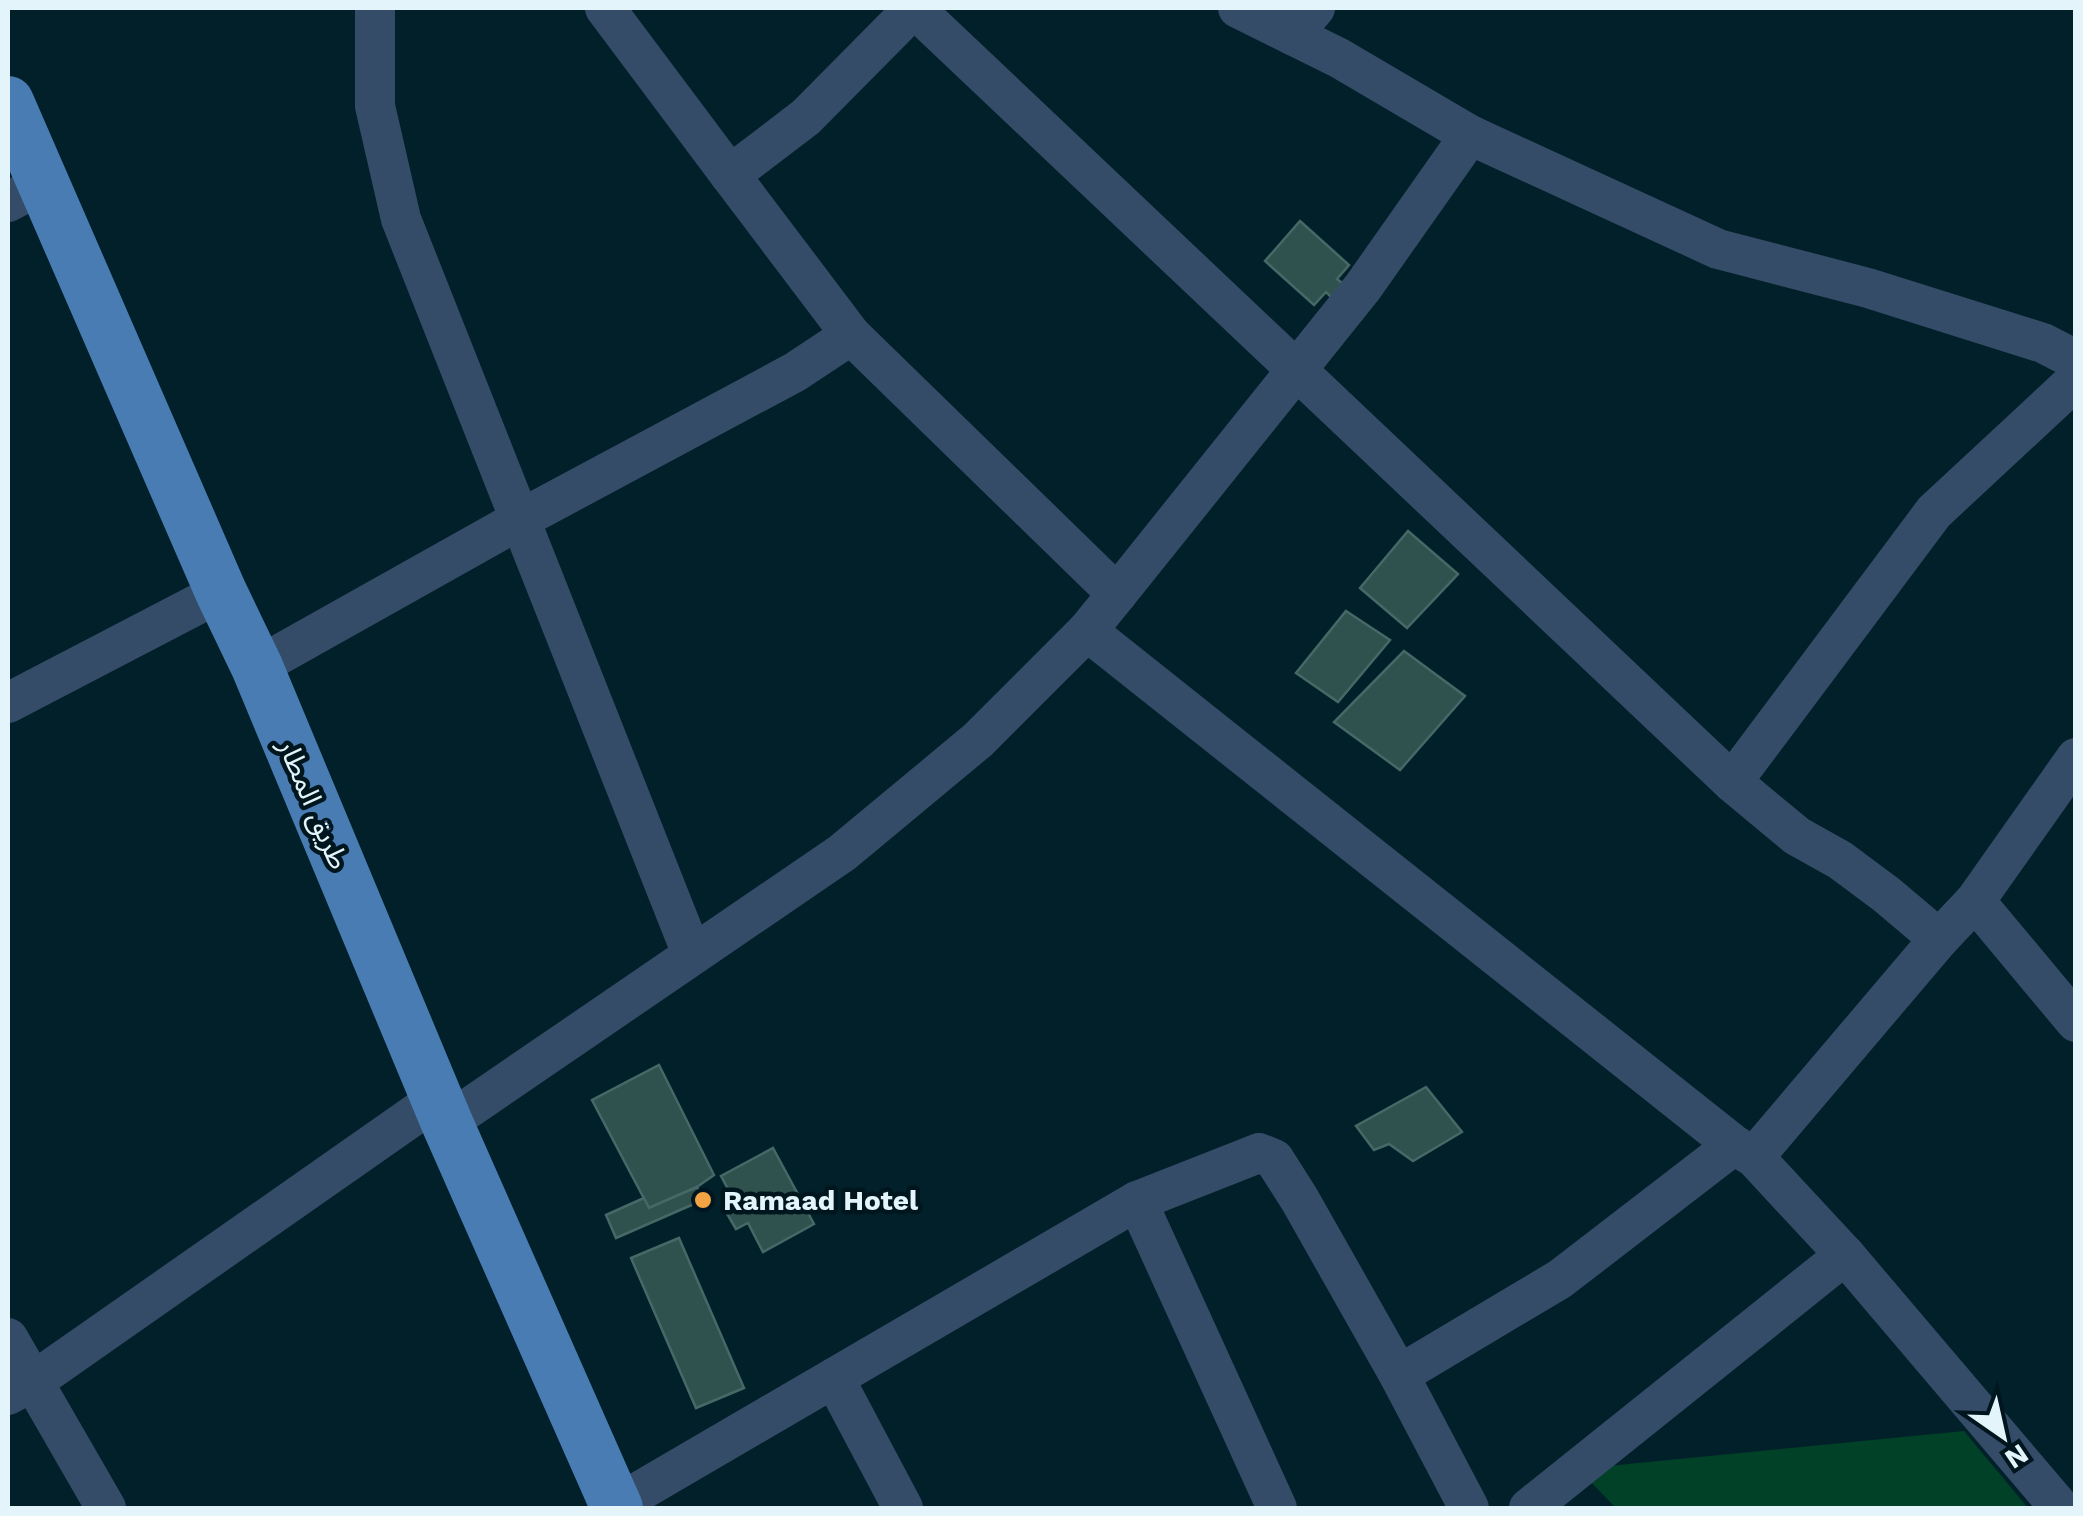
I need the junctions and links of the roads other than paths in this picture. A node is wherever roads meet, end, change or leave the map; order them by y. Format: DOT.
graph roads {
  1 [pos="605,8"];
  2 [pos="914,8"];
  3 [pos="1238,8"];
  4 [pos="380,13"];
  5 [pos="1304,21"];
  6 [pos="8,102"];
  7 [pos="1470,135"];
  8 [pos="730,175"];
  9 [pos="26,192"];
  10 [pos="850,335"];
  11 [pos="2076,360"];
  12 [pos="1299,370"];
  13 [pos="2076,380"];
  14 [pos="519,520"];
  15 [pos="220,592"];
  16 [pos="1117,594"];
  17 [pos="1086,631"];
  18 [pos="256,667"];
  19 [pos="8,703"];
  20 [pos="2076,758"];
  21 [pos="1732,782"];
  22 [pos="1975,901"];
  23 [pos="1938,939"];
  24 [pos="692,954"];
  25 [pos="2076,1022"];
  26 [pos="442,1111"];
  27 [pos="1744,1151"];
  28 [pos="1137,1201"];
  29 [pos="1844,1255"];
  30 [pos="8,1338"];
  31 [pos="1399,1375"];
  32 [pos="834,1378"];
  33 [pos="21,1388"];
  34 [pos="615,1507"];
  35 [pos="106,1508"];
  36 [pos="902,1508"];
  37 [pos="1278,1508"];
  38 [pos="1469,1508"];
  39 [pos="1530,1508"];
  40 [pos="2060,1508"];
  1 -- 8 [label="street"];
  2 -- 8 [label="street"];
  2 -- 12 [label="street"];
  3 -- 5 [label="street"];
  4 -- 14 [label="street"];
  5 -- 7 [label="street"];
  6 -- 9 [label="main road, طريق المطار"];
  7 -- 11 [label="street"];
  7 -- 12 [label="street"];
  8 -- 10 [label="street"];
  9 -- 15 [label="main road, طريق المطار"];
  10 -- 14 [label="street"];
  10 -- 16 [label="street"];
  12 -- 16 [label="street"];
  12 -- 21 [label="street"];
  13 -- 21 [label="street"];
  14 -- 18 [label="street"];
  14 -- 24 [label="street"];
  15 -- 18 [label="main road, طريق المطار"];
  15 -- 19 [label="street"];
  16 -- 17 [label="street"];
  17 -- 24 [label="street"];
  17 -- 27 [label="street"];
  18 -- 26 [label="main road, طريق المطار"];
  20 -- 22 [label="street"];
  21 -- 23 [label="street"];
  22 -- 23 [label="street"];
  22 -- 25 [label="street"];
  23 -- 27 [label="street"];
  24 -- 26 [label="street"];
  26 -- 33 [label="street"];
  26 -- 34 [label="main road, طريق المطار"];
  27 -- 29 [label="street"];
  27 -- 31 [label="street"];
  28 -- 31 [label="street"];
  28 -- 32 [label="street"];
  28 -- 37 [label="street"];
  29 -- 39 [label="street"];
  29 -- 40 [label="street"];
  30 -- 33 [label="street"];
  31 -- 38 [label="street"];
  32 -- 34 [label="street"];
  32 -- 36 [label="street"];
  33 -- 35 [label="street"];
}
